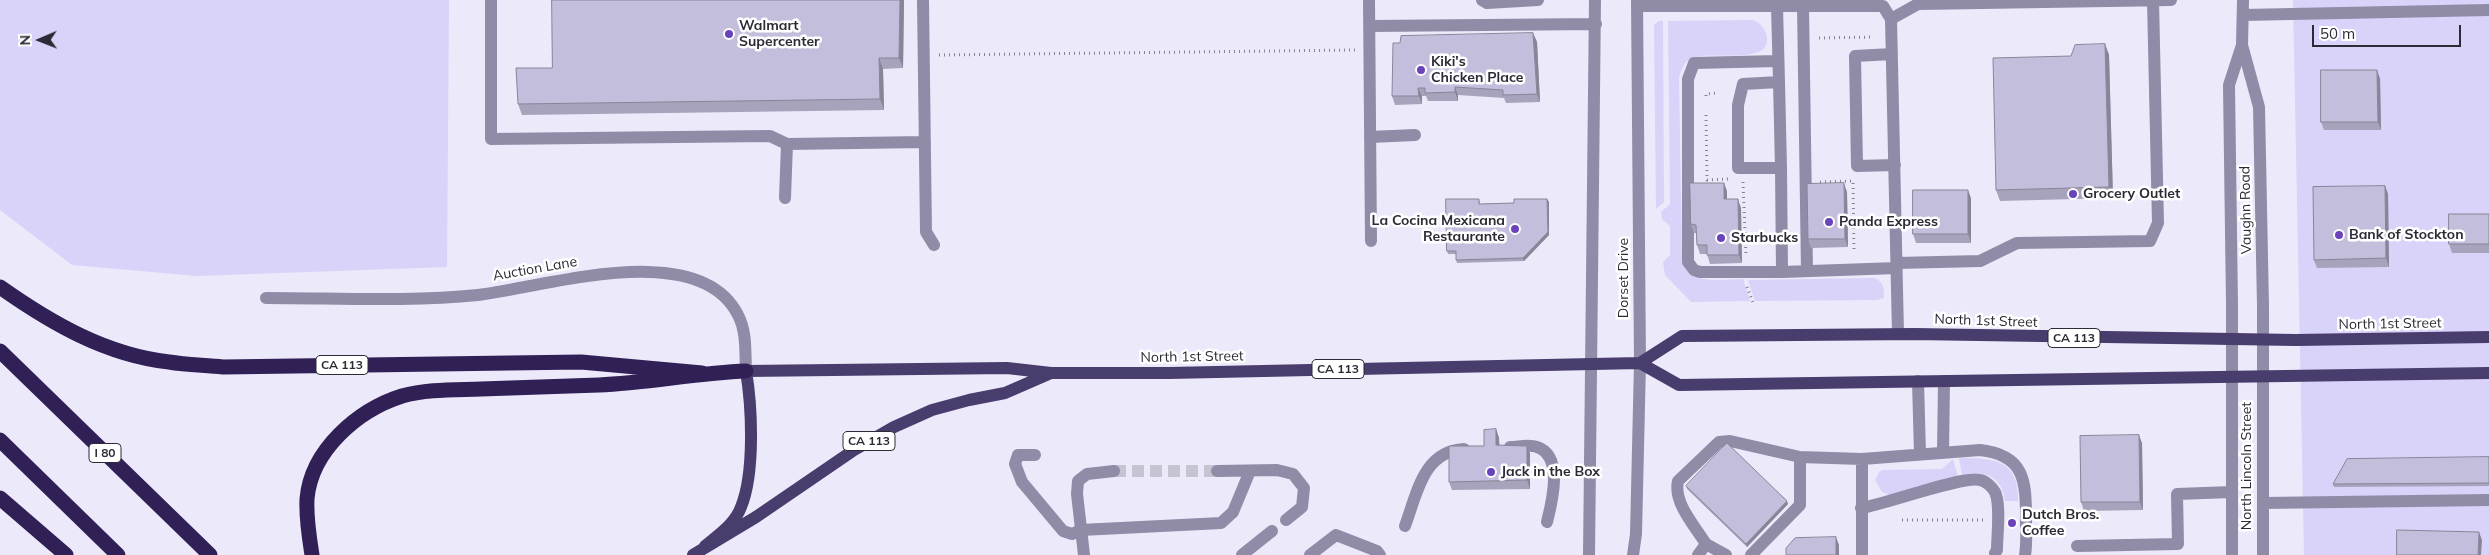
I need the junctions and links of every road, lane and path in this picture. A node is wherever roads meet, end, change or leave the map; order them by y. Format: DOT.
graph roads {
  1 [pos="491,0"];
  2 [pos="922,0"];
  3 [pos="1369,0"];
  4 [pos="1482,0"];
  5 [pos="1538,0"];
  6 [pos="1595,0"];
  7 [pos="2153,0"];
  8 [pos="2171,0"];
  9 [pos="2243,0"];
  10 [pos="1638,3"];
  11 [pos="1777,6"];
  12 [pos="1803,6"];
  13 [pos="2489,10"];
  14 [pos="2242,15"];
  15 [pos="1891,19"];
  16 [pos="1596,24"];
  17 [pos="1370,26"];
  18 [pos="1872,37"];
  19 [pos="2242,45"];
  20 [pos="1818,47"];
  21 [pos="1356,50"];
  22 [pos="1892,54"];
  23 [pos="924,55"];
  24 [pos="1778,61"];
  25 [pos="1779,82"];
  26 [pos="1718,93"];
  27 [pos="1706,103"];
  28 [pos="1706,113"];
  29 [pos="1415,135"];
  30 [pos="1370,137"];
  31 [pos="925,142"];
  32 [pos="787,144"];
  33 [pos="1894,165"];
  34 [pos="1781,168"];
  35 [pos="1819,173"];
  36 [pos="785,198"];
  37 [pos="1371,241"];
  38 [pos="934,245"];
  39 [pos="1847,253"];
  40 [pos="1782,255"];
  41 [pos="1746,256"];
  42 [pos="1897,265"];
  43 [pos="1807,271"];
  44 [pos="1746,272"];
  45 [pos="1782,272"];
  46 [pos="0,287"];
  47 [pos="266,298"];
  48 [pos="1754,305"];
  49 [pos="1898,334"];
  50 [pos="2489,337"];
  51 [pos="2232,340"];
  52 [pos="2262,340"];
  53 [pos="0,351"];
  54 [pos="1640,362"];
  55 [pos="1591,364"];
  56 [pos="746,371"];
  57 [pos="1051,373"];
  58 [pos="2489,373"];
  59 [pos="702,374"];
  60 [pos="2262,376"];
  61 [pos="2232,377"];
  62 [pos="1944,380"];
  63 [pos="1918,381"];
  64 [pos="0,440"];
  65 [pos="1478,448"];
  66 [pos="1500,448"];
  67 [pos="1943,453"];
  68 [pos="1920,454"];
  69 [pos="1035,455"];
  70 [pos="1800,457"];
  71 [pos="1862,459"];
  72 [pos="1114,471"];
  73 [pos="1250,471"];
  74 [pos="1216,472"];
  75 [pos="2232,492"];
  76 [pos="0,498"];
  77 [pos="2489,500"];
  78 [pos="2262,503"];
  79 [pos="1997,504"];
  80 [pos="1861,508"];
  81 [pos="1286,520"];
  82 [pos="1902,520"];
  83 [pos="1547,522"];
  84 [pos="1405,526"];
  85 [pos="1081,530"];
  86 [pos="1272,531"];
  87 [pos="1706,544"];
  88 [pos="706,546"];
  89 [pos="2077,546"];
  90 [pos="1994,554"];
  91 [pos="66,555"];
  92 [pos="118,555"];
  93 [pos="210,555"];
  94 [pos="312,555"];
  95 [pos="693,555"];
  96 [pos="1084,555"];
  97 [pos="1242,555"];
  98 [pos="1310,555"];
  99 [pos="1380,555"];
  100 [pos="1589,555"];
  101 [pos="1633,555"];
  102 [pos="1698,555"];
  103 [pos="1726,555"];
  104 [pos="1751,555"];
  105 [pos="1862,555"];
  106 [pos="2025,555"];
  107 [pos="2232,555"];
  108 [pos="2263,555"];
  1 -- 32 [label="street"];
  2 -- 23 [label="street"];
  3 -- 17 [label="street"];
  4 -- 5 [label="street"];
  6 -- 16 [label="street"];
  7 -- 8 [label="street"];
  7 -- 15 [label="street"];
  7 -- 42 [label="street"];
  9 -- 14 [label="street, Vaughn Road"];
  10 -- 11 [label="street"];
  10 -- 54 [label="street, Dorset Drive"];
  11 -- 12 [label="street"];
  11 -- 24 [label="street"];
  12 -- 15 [label="street"];
  12 -- 43 [label="street"];
  13 -- 14 [label="street"];
  14 -- 19 [label="street, Vaughn Road"];
  15 -- 22 [label="street"];
  16 -- 17 [label="street"];
  16 -- 55 [label="street"];
  17 -- 30 [label="street"];
  18 -- 20 [label="path"];
  19 -- 51 [label="street, Vaughn Road"];
  19 -- 52 [label="street, Vaughn Road"];
  21 -- 23 [label="path"];
  22 -- 33 [label="street"];
  22 -- 33 [label="street"];
  23 -- 31 [label="street"];
  24 -- 25 [label="street"];
  24 -- 44 [label="street"];
  25 -- 34 [label="street"];
  25 -- 34 [label="street"];
  26 -- 27 [label="path"];
  28 -- 41 [label="path"];
  29 -- 30 [label="street"];
  30 -- 37 [label="street"];
  31 -- 32 [label="street"];
  31 -- 38 [label="street"];
  32 -- 36 [label="street"];
  33 -- 42 [label="street"];
  34 -- 40 [label="street"];
  35 -- 39 [label="path"];
  40 -- 41 [label="path"];
  40 -- 45 [label="street"];
  41 -- 44 [label="path"];
  42 -- 43 [label="street"];
  42 -- 49 [label="street"];
  43 -- 45 [label="street"];
  44 -- 45 [label="street"];
  44 -- 48 [label="path"];
  46 -- 59 [label="highway, CA 113"];
  47 -- 56 [label="street, Auction Lane"];
  49 -- 51 [label="main road, North 1st Street / CA 113"];
  49 -- 54 [label="main road, North 1st Street / CA 113"];
  50 -- 52 [label="main road, North 1st Street / CA 113"];
  51 -- 52 [label="main road, North 1st Street / CA 113"];
  51 -- 61 [label="street, Vaughn Road"];
  52 -- 60 [label="street, Vaughn Road"];
  53 -- 93 [label="highway, I 80"];
  54 -- 55 [label="main road, North 1st Street / CA 113"];
  54 -- 63 [label="main road"];
  54 -- 101 [label="street, Dorset Drive"];
  55 -- 57 [label="main road, North 1st Street / CA 113"];
  55 -- 100 [label="street"];
  56 -- 57 [label="main road, North 1st Street / CA 113"];
  56 -- 59 [label="highway, CA 113"];
  56 -- 88 [label="main road"];
  57 -- 88 [label="main road, CA 113"];
  58 -- 60 [label="main road"];
  59 -- 94 [label="highway"];
  60 -- 61 [label="main road"];
  60 -- 78 [label="street, North Lincoln Street"];
  61 -- 62 [label="main road"];
  61 -- 75 [label="street, North Lincoln Street"];
  62 -- 63 [label="main road"];
  62 -- 67 [label="street"];
  63 -- 68 [label="street"];
  64 -- 92 [label="highway"];
  65 -- 84 [label="street"];
  66 -- 83 [label="street"];
  67 -- 68 [label="street"];
  67 -- 106 [label="street"];
  68 -- 71 [label="street"];
  69 -- 85 [label="street"];
  70 -- 71 [label="street"];
  70 -- 87 [label="street"];
  70 -- 104 [label="street"];
  71 -- 80 [label="street"];
  72 -- 85 [label="street"];
  73 -- 74 [label="street"];
  73 -- 81 [label="street"];
  73 -- 85 [label="street"];
  75 -- 89 [label="street"];
  75 -- 107 [label="street, North Lincoln Street"];
  76 -- 91 [label="highway"];
  77 -- 78 [label="street"];
  78 -- 108 [label="street, North Lincoln Street"];
  79 -- 80 [label="street"];
  79 -- 82 [label="path"];
  79 -- 90 [label="street"];
  80 -- 105 [label="street"];
  85 -- 96 [label="street"];
  86 -- 97 [label="street"];
  87 -- 102 [label="street"];
  87 -- 103 [label="street"];
  88 -- 95 [label="main road, CA 113"];
  98 -- 99 [label="street"];
}
